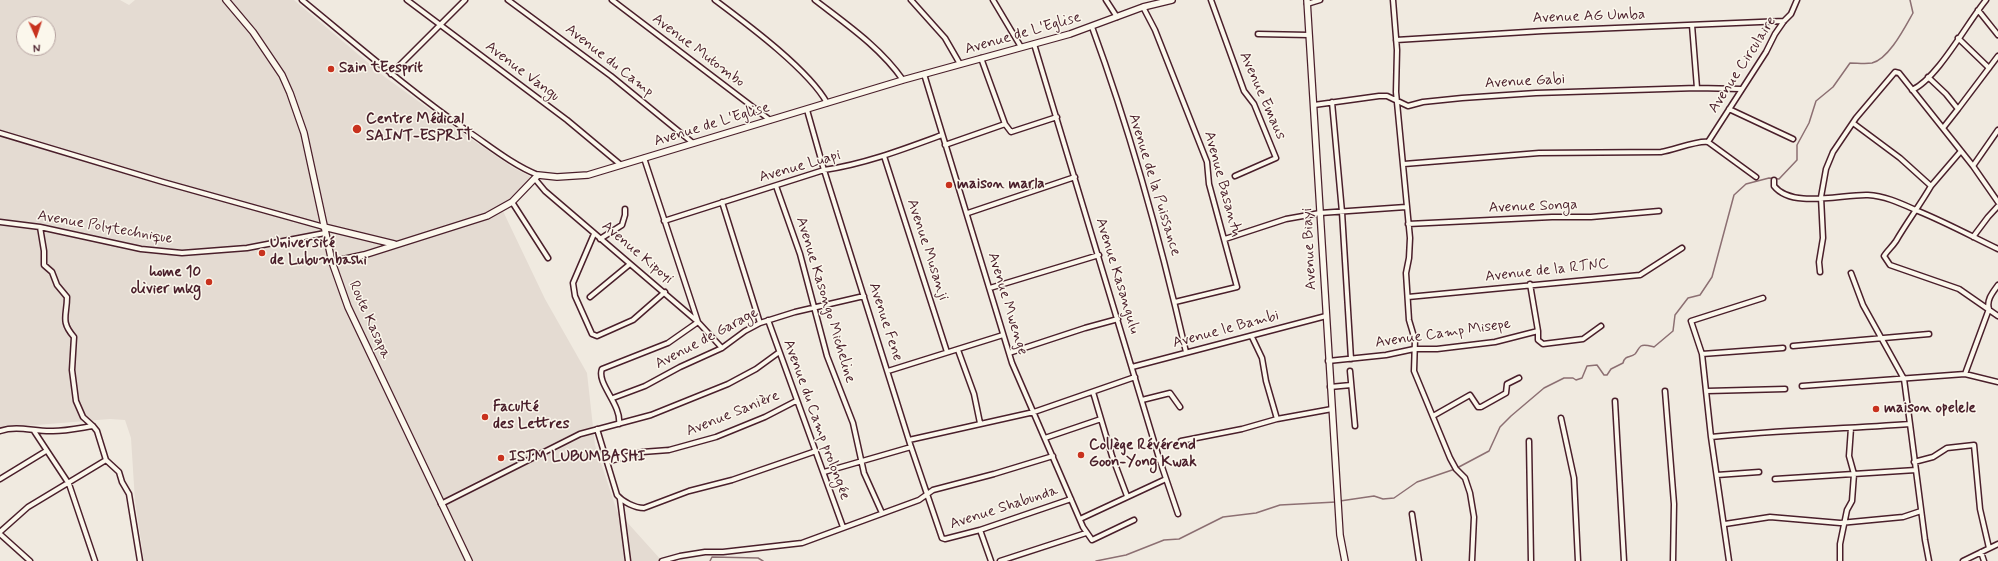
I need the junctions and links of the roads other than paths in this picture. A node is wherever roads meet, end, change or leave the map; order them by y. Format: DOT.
graph roads {
  1 [pos="226,0"];
  2 [pos="302,0"];
  3 [pos="407,0"];
  4 [pos="465,0"];
  5 [pos="508,0"];
  6 [pos="612,0"];
  7 [pos="715,0"];
  8 [pos="815,0"];
  9 [pos="911,0"];
  10 [pos="993,0"];
  11 [pos="1106,0"];
  12 [pos="1172,0"];
  13 [pos="1211,0"];
  14 [pos="1320,0"];
  15 [pos="1393,0"];
  16 [pos="1796,0"];
  17 [pos="1986,0"];
  18 [pos="1307,2"];
  19 [pos="1143,7"];
  20 [pos="1978,10"];
  21 [pos="1117,17"];
  22 [pos="1784,20"];
  23 [pos="1692,25"];
  24 [pos="440,26"];
  25 [pos="1092,27"];
  26 [pos="1258,34"];
  27 [pos="1309,35"];
  28 [pos="1998,35"];
  29 [pos="1958,38"];
  30 [pos="1396,40"];
  31 [pos="1034,44"];
  32 [pos="1021,47"];
  33 [pos="1998,56"];
  34 [pos="981,58"];
  35 [pos="960,64"];
  36 [pos="1989,68"];
  37 [pos="391,74"];
  38 [pos="924,74"];
  39 [pos="1928,78"];
  40 [pos="903,80"];
  41 [pos="1697,88"];
  42 [pos="1741,89"];
  43 [pos="1912,90"];
  44 [pos="1397,101"];
  45 [pos="1332,102"];
  46 [pos="827,104"];
  47 [pos="1314,105"];
  48 [pos="1958,109"];
  49 [pos="807,110"];
  50 [pos="1729,110"];
  51 [pos="1057,116"];
  52 [pos="770,120"];
  53 [pos="1853,122"];
  54 [pos="1005,124"];
  55 [pos="1942,128"];
  56 [pos="1998,130"];
  57 [pos="0,133"];
  58 [pos="942,135"];
  59 [pos="1793,139"];
  60 [pos="1708,142"];
  61 [pos="693,143"];
  62 [pos="945,145"];
  63 [pos="1961,151"];
  64 [pos="884,156"];
  65 [pos="644,158"];
  66 [pos="1404,164"];
  67 [pos="621,165"];
  68 [pos="1973,166"];
  69 [pos="824,170"];
  70 [pos="1235,176"];
  71 [pos="537,177"];
  72 [pos="1075,177"];
  73 [pos="1756,177"];
  74 [pos="1774,180"];
  75 [pos="776,186"];
  76 [pos="1931,186"];
  77 [pos="1821,197"];
  78 [pos="512,202"];
  79 [pos="722,202"];
  80 [pos="1998,202"];
  81 [pos="1998,206"];
  82 [pos="1406,207"];
  83 [pos="625,209"];
  84 [pos="1916,210"];
  85 [pos="1659,211"];
  86 [pos="1342,212"];
  87 [pos="968,213"];
  88 [pos="1320,213"];
  89 [pos="664,221"];
  90 [pos="0,222"];
  91 [pos="1408,224"];
  92 [pos="40,227"];
  93 [pos="324,227"];
  94 [pos="325,233"];
  95 [pos="594,234"];
  96 [pos="1973,237"];
  97 [pos="600,238"];
  98 [pos="1225,239"];
  99 [pos="396,244"];
  100 [pos="1682,248"];
  101 [pos="1998,249"];
  102 [pos="1099,255"];
  103 [pos="548,258"];
  104 [pos="332,262"];
  105 [pos="630,264"];
  106 [pos="1820,272"];
  107 [pos="1851,273"];
  108 [pos="1530,284"];
  109 [pos="1998,285"];
  110 [pos="990,288"];
  111 [pos="665,292"];
  112 [pos="864,296"];
  113 [pos="590,297"];
  114 [pos="1408,297"];
  115 [pos="1763,298"];
  116 [pos="1175,302"];
  117 [pos="815,307"];
  118 [pos="1988,309"];
  119 [pos="1326,316"];
  120 [pos="1998,316"];
  121 [pos="1118,319"];
  122 [pos="768,320"];
  123 [pos="698,322"];
  124 [pos="760,323"];
  125 [pos="1601,326"];
  126 [pos="1538,331"];
  127 [pos="1929,334"];
  128 [pos="1003,335"];
  129 [pos="1252,337"];
  130 [pos="1881,338"];
  131 [pos="1793,346"];
  132 [pos="722,348"];
  133 [pos="1783,348"];
  134 [pos="1414,349"];
  135 [pos="958,350"];
  136 [pos="947,352"];
  137 [pos="1186,352"];
  138 [pos="778,353"];
  139 [pos="1010,353"];
  140 [pos="1702,354"];
  141 [pos="1351,359"];
  142 [pos="1328,361"];
  143 [pos="1132,367"];
  144 [pos="888,371"];
  145 [pos="1350,371"];
  146 [pos="1966,374"];
  147 [pos="1135,377"];
  148 [pos="1519,378"];
  149 [pos="1904,379"];
  150 [pos="1998,382"];
  151 [pos="1351,385"];
  152 [pos="1802,386"];
  153 [pos="1330,387"];
  154 [pos="1784,389"];
  155 [pos="1665,391"];
  156 [pos="1707,391"];
  157 [pos="1093,392"];
  158 [pos="613,398"];
  159 [pos="1142,400"];
  160 [pos="796,401"];
  161 [pos="1615,401"];
  162 [pos="1180,407"];
  163 [pos="1332,409"];
  164 [pos="1034,412"];
  165 [pos="1433,416"];
  166 [pos="1561,418"];
  167 [pos="1101,419"];
  168 [pos="1277,419"];
  169 [pos="619,424"];
  170 [pos="980,424"];
  171 [pos="1910,424"];
  172 [pos="94,426"];
  173 [pos="1355,426"];
  174 [pos="1851,428"];
  175 [pos="597,429"];
  176 [pos="0,431"];
  177 [pos="34,431"];
  178 [pos="1711,437"];
  179 [pos="1045,438"];
  180 [pos="909,440"];
  181 [pos="1181,441"];
  182 [pos="1529,441"];
  183 [pos="911,447"];
  184 [pos="46,451"];
  185 [pos="816,451"];
  186 [pos="1053,456"];
  187 [pos="106,460"];
  188 [pos="863,460"];
  189 [pos="607,462"];
  190 [pos="1914,462"];
  191 [pos="1916,470"];
  192 [pos="824,472"];
  193 [pos="1759,472"];
  194 [pos="1854,474"];
  195 [pos="1717,475"];
  196 [pos="0,479"];
  197 [pos="1166,479"];
  198 [pos="1775,479"];
  199 [pos="68,484"];
  200 [pos="928,494"];
  201 [pos="1127,496"];
  202 [pos="620,498"];
  203 [pos="1071,499"];
  204 [pos="441,504"];
  205 [pos="1921,511"];
  206 [pos="882,513"];
  207 [pos="1178,514"];
  208 [pos="1412,514"];
  209 [pos="1080,519"];
  210 [pos="1134,520"];
  211 [pos="1845,523"];
  212 [pos="1724,524"];
  213 [pos="843,528"];
  214 [pos="980,530"];
  215 [pos="0,533"];
  216 [pos="1086,533"];
  217 [pos="945,539"];
  218 [pos="1998,544"];
  219 [pos="1989,548"];
  220 [pos="1980,552"];
  221 [pos="30,561"];
  222 [pos="95,561"];
  223 [pos="140,561"];
  224 [pos="468,561"];
  225 [pos="628,561"];
  226 [pos="662,561"];
  227 [pos="991,561"];
  228 [pos="1000,561"];
  229 [pos="1345,561"];
  230 [pos="1419,561"];
  231 [pos="1472,561"];
  232 [pos="1531,561"];
  233 [pos="1578,561"];
  234 [pos="1624,561"];
  235 [pos="1673,561"];
  236 [pos="1730,561"];
  237 [pos="1840,561"];
  238 [pos="1929,561"];
  239 [pos="1963,561"];
  240 [pos="1984,561"];
  1 -- 93 [label="street, Route Kasapa"];
  2 -- 37 [label="street, Avenue de L'Eglise"];
  3 -- 24 [label="street, Avenue Vangu"];
  4 -- 24 [label="street"];
  5 -- 61 [label="street, Avenue du Camp"];
  6 -- 52 [label="street, Avenue Mutombo"];
  7 -- 46 [label="street"];
  8 -- 40 [label="street"];
  9 -- 35 [label="street"];
  10 -- 32 [label="street"];
  11 -- 21 [label="street"];
  12 -- 19 [label="street, Avenue de L'Eglise"];
  13 -- 70 [label="street, Avenue Emaus"];
  14 -- 18 [label="street"];
  15 -- 30 [label="street"];
  16 -- 22 [label="street, Avenue Circulaire"];
  17 -- 20 [label="street"];
  18 -- 27 [label="street, Avenue Biayi"];
  19 -- 21 [label="street, Avenue de L'Eglise"];
  19 -- 98 [label="street, Avenue Basantu"];
  20 -- 28 [label="street"];
  20 -- 29 [label="street"];
  21 -- 25 [label="street, Avenue de L'Eglise"];
  22 -- 23 [label="street, Avenue AG Umba"];
  22 -- 42 [label="street, Avenue Circulaire"];
  23 -- 30 [label="street, Avenue AG Umba"];
  23 -- 41 [label="street"];
  24 -- 37 [label="street"];
  24 -- 67 [label="street, Avenue Vangu"];
  25 -- 31 [label="street, Avenue de L'Eglise"];
  25 -- 116 [label="street, Avenue de la Puissance"];
  26 -- 27 [label="street"];
  27 -- 47 [label="street, Avenue Biayi"];
  29 -- 36 [label="street"];
  29 -- 39 [label="street"];
  30 -- 44 [label="street"];
  31 -- 32 [label="street, Avenue de L'Eglise"];
  31 -- 51 [label="street, Avenue Kasangulu"];
  32 -- 34 [label="street, Avenue de L'Eglise"];
  33 -- 36 [label="street"];
  34 -- 35 [label="street, Avenue de L'Eglise"];
  34 -- 54 [label="street"];
  35 -- 38 [label="street, Avenue de L'Eglise"];
  36 -- 48 [label="street"];
  37 -- 71 [label="street, Avenue de L'Eglise"];
  38 -- 40 [label="street, Avenue de L'Eglise"];
  38 -- 58 [label="street, Avenue Mwenge"];
  39 -- 43 [label="street"];
  39 -- 48 [label="street"];
  40 -- 46 [label="street, Avenue de L'Eglise"];
  41 -- 42 [label="street, Avenue Gabi"];
  41 -- 44 [label="street, Avenue Gabi"];
  42 -- 50 [label="street, Avenue Circulaire"];
  43 -- 53 [label="street"];
  43 -- 55 [label="street"];
  44 -- 45 [label="street, Avenue Gabi"];
  44 -- 66 [label="street"];
  45 -- 47 [label="street, Avenue Gabi"];
  45 -- 86 [label="street"];
  46 -- 49 [label="street, Avenue de L'Eglise"];
  47 -- 88 [label="street, Avenue Biayi"];
  48 -- 55 [label="street"];
  49 -- 52 [label="street, Avenue de L'Eglise"];
  49 -- 69 [label="street, Avenue Fene"];
  50 -- 59 [label="street"];
  50 -- 60 [label="street, Avenue Circulaire"];
  51 -- 54 [label="street"];
  51 -- 72 [label="street, Avenue Kasangulu"];
  52 -- 61 [label="street, Avenue de L'Eglise"];
  53 -- 76 [label="street"];
  53 -- 77 [label="street"];
  54 -- 62 [label="street"];
  55 -- 63 [label="street"];
  56 -- 68 [label="street"];
  57 -- 93 [label="street"];
  58 -- 62 [label="street, Avenue Mwenge"];
  58 -- 64 [label="street, Avenue Luapi"];
  60 -- 66 [label="street"];
  60 -- 73 [label="street"];
  61 -- 65 [label="street, Avenue de L'Eglise"];
  62 -- 87 [label="street, Avenue Mwenge"];
  63 -- 68 [label="street"];
  63 -- 76 [label="street"];
  64 -- 69 [label="street, Avenue Luapi"];
  64 -- 136 [label="street, Avenue Musanji"];
  65 -- 67 [label="street, Avenue de L'Eglise"];
  65 -- 89 [label="street"];
  66 -- 82 [label="street"];
  67 -- 71 [label="street, Avenue de L'Eglise"];
  68 -- 80 [label="street"];
  69 -- 75 [label="street, Avenue Luapi"];
  69 -- 112 [label="street, Avenue Fene"];
  71 -- 78 [label="street"];
  71 -- 95 [label="street, Avenue Kipoyi"];
  72 -- 87 [label="street"];
  72 -- 102 [label="street, Avenue Kasangulu"];
  74 -- 77 [label="street"];
  75 -- 79 [label="street, Avenue Luapi"];
  75 -- 117 [label="street, Avenue Kasongo Micheline"];
  76 -- 84 [label="street"];
  77 -- 84 [label="street"];
  77 -- 106 [label="street"];
  78 -- 99 [label="street"];
  78 -- 103 [label="street"];
  79 -- 89 [label="street, Avenue Luapi"];
  79 -- 124 [label="street"];
  81 -- 96 [label="street"];
  82 -- 86 [label="street"];
  82 -- 91 [label="street"];
  83 -- 97 [label="street"];
  84 -- 96 [label="street"];
  84 -- 118 [label="street"];
  85 -- 91 [label="street, Avenue Songa"];
  86 -- 88 [label="street"];
  86 -- 141 [label="street"];
  87 -- 110 [label="street, Avenue Mwenge"];
  88 -- 98 [label="street"];
  88 -- 119 [label="street, Avenue Biayi"];
  89 -- 123 [label="street"];
  90 -- 92 [label="street, Avenue Polytechnique"];
  91 -- 114 [label="street"];
  92 -- 94 [label="street, Avenue Polytechnique"];
  92 -- 172 [label="street"];
  93 -- 94 [label="street, Route Kasapa"];
  93 -- 99 [label="street"];
  94 -- 104 [label="street, Route Kasapa"];
  95 -- 97 [label="street, Avenue Kipoyi"];
  95 -- 111 [label="street"];
  96 -- 101 [label="street"];
  97 -- 105 [label="street, Avenue Kipoyi"];
  98 -- 116 [label="street, Avenue Basantu"];
  99 -- 104 [label="street"];
  100 -- 108 [label="street, Avenue de la RTNC"];
  102 -- 110 [label="street"];
  102 -- 121 [label="street, Avenue Kasangulu"];
  104 -- 204 [label="street, Route Kasapa"];
  105 -- 111 [label="street, Avenue Kipoyi"];
  105 -- 113 [label="street"];
  107 -- 130 [label="street"];
  108 -- 114 [label="street, Avenue de la RTNC"];
  108 -- 126 [label="street"];
  109 -- 118 [label="street"];
  110 -- 128 [label="street, Avenue Mwenge"];
  111 -- 123 [label="street, Avenue Kipoyi"];
  112 -- 117 [label="street, Avenue de Garage"];
  112 -- 144 [label="street, Avenue Fene"];
  114 -- 134 [label="street"];
  115 -- 140 [label="street"];
  116 -- 137 [label="street, Avenue de la Puissance"];
  117 -- 122 [label="street, Avenue de Garage"];
  117 -- 188 [label="street, Avenue Kasongo Micheline"];
  118 -- 120 [label="street"];
  118 -- 146 [label="street"];
  119 -- 129 [label="street, Avenue le Bambi"];
  119 -- 142 [label="street, Avenue Biayi"];
  121 -- 139 [label="street"];
  121 -- 143 [label="street, Avenue Kasangulu"];
  122 -- 124 [label="street, Avenue de Garage"];
  122 -- 138 [label="street, Avenue du Camp prolongée"];
  123 -- 132 [label="street, Avenue Kipoyi"];
  123 -- 158 [label="street"];
  124 -- 132 [label="street, Avenue de Garage"];
  125 -- 126 [label="street"];
  126 -- 134 [label="street, Avenue Camp Misepe"];
  127 -- 130 [label="street"];
  128 -- 135 [label="street"];
  128 -- 139 [label="street, Avenue Mwenge"];
  129 -- 137 [label="street, Avenue le Bambi"];
  129 -- 168 [label="street"];
  130 -- 131 [label="street"];
  130 -- 149 [label="street"];
  132 -- 158 [label="street, Avenue de Garage"];
  133 -- 140 [label="street"];
  134 -- 141 [label="street, Avenue Camp Misepe"];
  134 -- 165 [label="street"];
  135 -- 136 [label="street"];
  135 -- 170 [label="street"];
  136 -- 144 [label="street"];
  137 -- 143 [label="street, Avenue le Bambi"];
  138 -- 160 [label="street, Avenue du Camp prolongée"];
  138 -- 169 [label="street"];
  139 -- 164 [label="street, Avenue Mwenge"];
  140 -- 156 [label="street"];
  141 -- 142 [label="street, Avenue Camp Misepe"];
  142 -- 153 [label="street, Avenue Biayi"];
  143 -- 147 [label="street, Avenue Kasangulu"];
  144 -- 180 [label="street, Avenue Fene"];
  145 -- 151 [label="street"];
  146 -- 149 [label="street"];
  146 -- 150 [label="street"];
  147 -- 157 [label="street"];
  147 -- 159 [label="street, Avenue Kasangulu"];
  148 -- 165 [label="street"];
  149 -- 152 [label="street"];
  149 -- 171 [label="street"];
  151 -- 153 [label="street"];
  151 -- 173 [label="street"];
  153 -- 163 [label="street, Avenue Biayi"];
  154 -- 156 [label="street"];
  155 -- 235 [label="street"];
  156 -- 178 [label="street"];
  157 -- 164 [label="street"];
  157 -- 167 [label="street"];
  158 -- 169 [label="street"];
  159 -- 162 [label="street"];
  159 -- 197 [label="street, Avenue Kasangulu"];
  160 -- 185 [label="street, Avenue du Camp prolongée"];
  160 -- 189 [label="street, Avenue Sanière"];
  161 -- 234 [label="street"];
  163 -- 168 [label="street"];
  163 -- 229 [label="street, Avenue Biayi"];
  164 -- 170 [label="street"];
  164 -- 179 [label="street, Avenue Mwenge"];
  165 -- 231 [label="street"];
  166 -- 233 [label="street"];
  167 -- 179 [label="street"];
  167 -- 201 [label="street"];
  168 -- 181 [label="street"];
  169 -- 175 [label="street"];
  170 -- 180 [label="street"];
  171 -- 174 [label="street"];
  171 -- 190 [label="street"];
  172 -- 177 [label="street"];
  172 -- 187 [label="street"];
  174 -- 178 [label="street"];
  174 -- 194 [label="street"];
  175 -- 189 [label="street"];
  175 -- 204 [label="street"];
  176 -- 177 [label="street"];
  177 -- 184 [label="street"];
  178 -- 195 [label="street"];
  179 -- 186 [label="street, Avenue Mwenge"];
  180 -- 183 [label="street, Avenue Fene"];
  182 -- 232 [label="street"];
  183 -- 188 [label="street"];
  183 -- 200 [label="street, Avenue Fene"];
  184 -- 196 [label="street"];
  184 -- 199 [label="street"];
  185 -- 192 [label="street, Avenue du Camp prolongée"];
  185 -- 202 [label="street"];
  186 -- 200 [label="street"];
  186 -- 203 [label="street, Avenue Mwenge"];
  187 -- 199 [label="street"];
  187 -- 223 [label="street"];
  188 -- 192 [label="street"];
  188 -- 206 [label="street, Avenue Kasongo Micheline"];
  189 -- 202 [label="street"];
  190 -- 191 [label="street"];
  190 -- 219 [label="street"];
  191 -- 194 [label="street"];
  191 -- 205 [label="street"];
  192 -- 213 [label="street, Avenue du Camp prolongée"];
  193 -- 195 [label="street"];
  194 -- 198 [label="street"];
  194 -- 211 [label="street"];
  195 -- 212 [label="street"];
  197 -- 201 [label="street"];
  197 -- 207 [label="street, Avenue Kasangulu"];
  199 -- 215 [label="street"];
  199 -- 222 [label="street"];
  200 -- 206 [label="street"];
  200 -- 217 [label="street, Avenue Fene"];
  201 -- 209 [label="street"];
  202 -- 225 [label="street"];
  203 -- 209 [label="street, Avenue Mwenge"];
  203 -- 214 [label="street, Avenue Shabunda"];
  204 -- 224 [label="street, Route Kasapa"];
  205 -- 211 [label="street"];
  205 -- 238 [label="street"];
  206 -- 213 [label="street"];
  208 -- 230 [label="street"];
  209 -- 216 [label="street, Avenue Mwenge"];
  210 -- 216 [label="street"];
  211 -- 212 [label="street"];
  211 -- 237 [label="street"];
  212 -- 236 [label="street"];
  213 -- 226 [label="street"];
  214 -- 217 [label="street, Avenue Shabunda"];
  214 -- 227 [label="street"];
  215 -- 221 [label="street"];
  216 -- 228 [label="street"];
  218 -- 219 [label="street"];
  219 -- 220 [label="street"];
  220 -- 239 [label="street"];
  220 -- 240 [label="street"];
}
